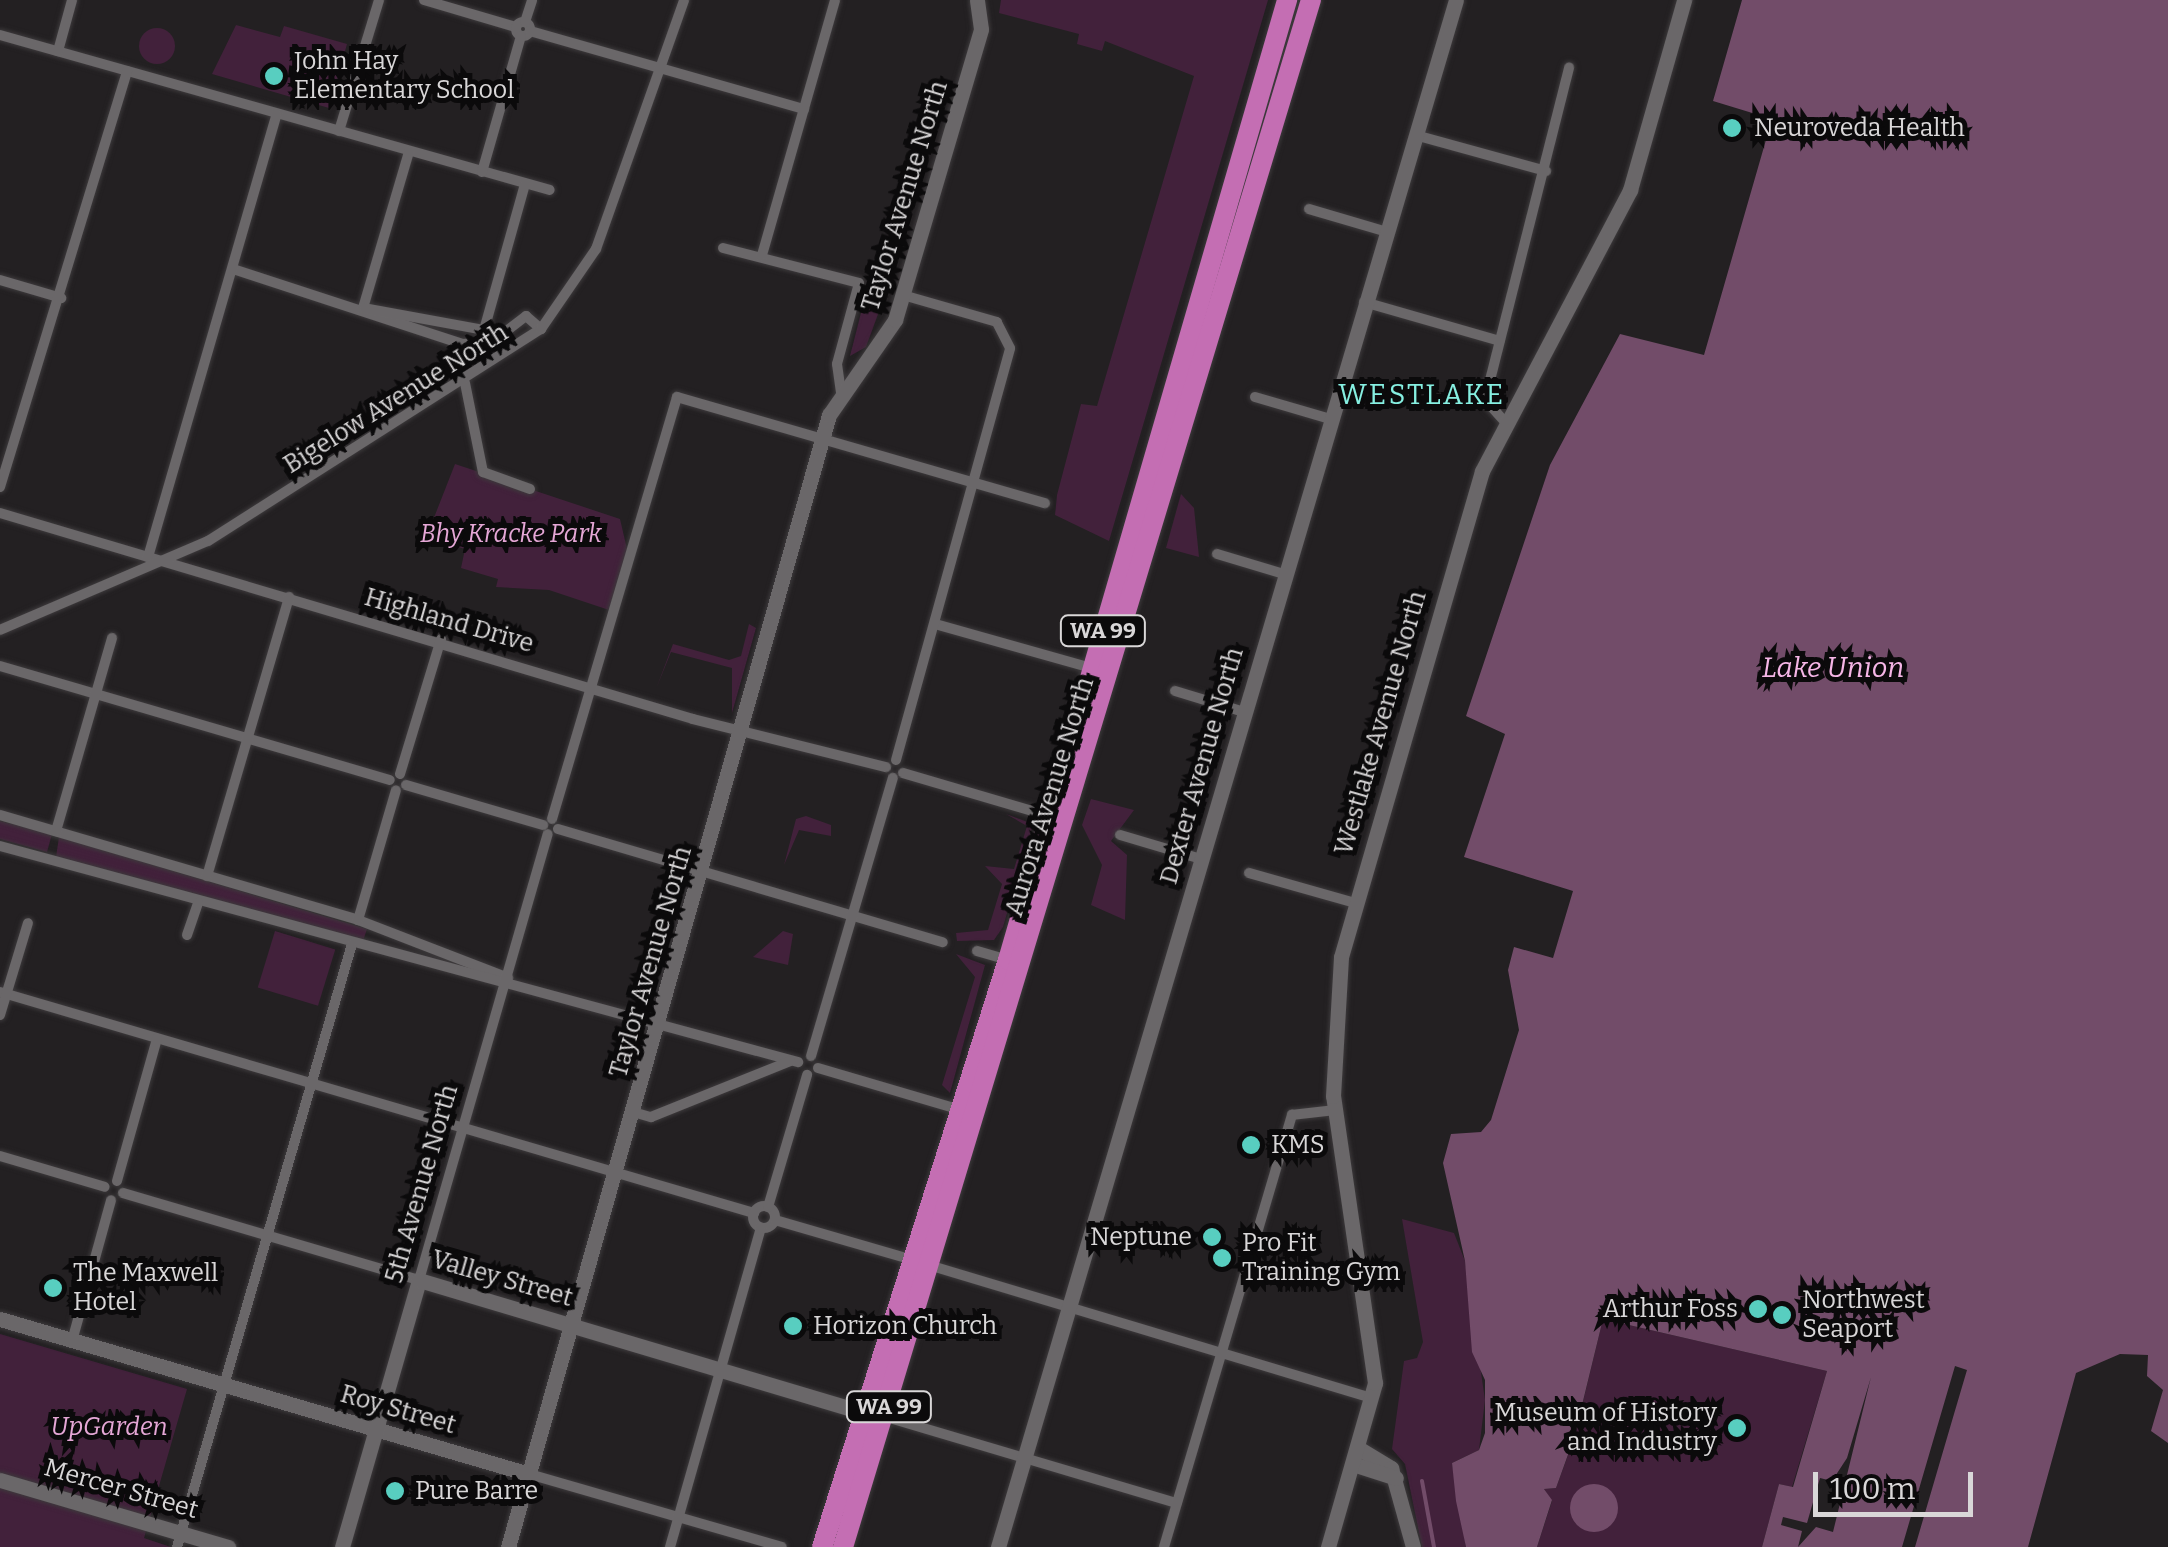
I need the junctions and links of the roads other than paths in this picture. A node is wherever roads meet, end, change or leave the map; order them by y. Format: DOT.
graph roads {
  1 [pos="72,0"];
  2 [pos="379,0"];
  3 [pos="424,0"];
  4 [pos="532,0"];
  5 [pos="684,0"];
  6 [pos="836,0"];
  7 [pos="977,0"];
  8 [pos="1287,0"];
  9 [pos="1311,0"];
  10 [pos="1456,0"];
  11 [pos="1684,0"];
  12 [pos="523,29"];
  13 [pos="0,35"];
  14 [pos="58,52"];
  15 [pos="1569,67"];
  16 [pos="660,68"];
  17 [pos="127,71"];
  18 [pos="804,109"];
  19 [pos="277,114"];
  20 [pos="339,131"];
  21 [pos="1415,135"];
  22 [pos="409,152"];
  23 [pos="1546,171"];
  24 [pos="482,172"];
  25 [pos="525,184"];
  26 [pos="550,190"];
  27 [pos="1309,210"];
  28 [pos="1387,232"];
  29 [pos="723,248"];
  30 [pos="762,254"];
  31 [pos="233,269"];
  32 [pos="0,280"];
  33 [pos="903,295"];
  34 [pos="61,298"];
  35 [pos="1364,302"];
  36 [pos="364,308"];
  37 [pos="541,329"];
  38 [pos="1500,342"];
  39 [pos="465,383"];
  40 [pos="841,392"];
  41 [pos="1255,397"];
  42 [pos="1330,419"];
  43 [pos="1506,423"];
  44 [pos="822,439"];
  45 [pos="975,483"];
  46 [pos="2,485"];
  47 [pos="530,488"];
  48 [pos="1045,503"];
  49 [pos="0,513"];
  50 [pos="1217,554"];
  51 [pos="148,557"];
  52 [pos="166,562"];
  53 [pos="1284,574"];
  54 [pos="289,596"];
  55 [pos="935,624"];
  56 [pos="0,630"];
  57 [pos="112,638"];
  58 [pos="441,639"];
  59 [pos="0,666"];
  60 [pos="1092,668"];
  61 [pos="592,684"];
  62 [pos="1174,691"];
  63 [pos="96,693"];
  64 [pos="1244,712"];
  65 [pos="744,727"];
  66 [pos="248,738"];
  67 [pos="891,764"];
  68 [pos="898,776"];
  69 [pos="398,782"];
  70 [pos="0,815"];
  71 [pos="1049,816"];
  72 [pos="550,827"];
  73 [pos="56,832"];
  74 [pos="1120,835"];
  75 [pos="0,846"];
  76 [pos="1200,858"];
  77 [pos="703,871"];
  78 [pos="1248,873"];
  79 [pos="207,876"];
  80 [pos="198,902"];
  81 [pos="1354,903"];
  82 [pos="853,915"];
  83 [pos="358,920"];
  84 [pos="28,923"];
  85 [pos="187,935"];
  86 [pos="943,942"];
  87 [pos="352,944"];
  88 [pos="977,951"];
  89 [pos="1008,960"];
  90 [pos="509,978"];
  91 [pos="3,993"];
  92 [pos="0,1016"];
  93 [pos="659,1021"];
  94 [pos="157,1039"];
  95 [pos="811,1056"];
  96 [pos="794,1061"];
  97 [pos="818,1068"];
  98 [pos="806,1075"];
  99 [pos="310,1084"];
  100 [pos="962,1110"];
  101 [pos="1335,1110"];
  102 [pos="633,1112"];
  103 [pos="464,1129"];
  104 [pos="0,1156"];
  105 [pos="615,1173"];
  106 [pos="117,1181"];
  107 [pos="105,1187"];
  108 [pos="123,1192"];
  109 [pos="111,1200"];
  110 [pos="768,1206"];
  111 [pos="754,1213"];
  112 [pos="775,1220"];
  113 [pos="761,1228"];
  114 [pos="266,1235"];
  115 [pos="925,1264"];
  116 [pos="419,1280"];
  117 [pos="1070,1306"];
  118 [pos="0,1319"];
  119 [pos="572,1325"];
  120 [pos="72,1340"];
  121 [pos="1222,1349"];
  122 [pos="720,1369"];
  123 [pos="222,1385"];
  124 [pos="1372,1398"];
  125 [pos="876,1415"];
  126 [pos="376,1430"];
  127 [pos="1358,1448"];
  128 [pos="1025,1458"];
  129 [pos="1353,1464"];
  130 [pos="529,1474"];
  131 [pos="1396,1478"];
  132 [pos="0,1480"];
  133 [pos="1177,1503"];
  134 [pos="679,1517"];
  135 [pos="179,1540"];
  136 [pos="228,1547"];
  137 [pos="342,1547"];
  138 [pos="508,1547"];
  139 [pos="670,1547"];
  140 [pos="782,1547"];
  141 [pos="822,1547"];
  142 [pos="843,1547"];
  143 [pos="998,1547"];
  144 [pos="1164,1547"];
  145 [pos="1328,1547"];
  146 [pos="1413,1547"];
  1 -- 14 [label="street"];
  2 -- 20 [label="street"];
  3 -- 12 [label="street"];
  4 -- 12 [label="street"];
  5 -- 16 [label="street, Bigelow Avenue North"];
  6 -- 18 [label="street"];
  7 -- 33 [label="main road, Taylor Avenue North"];
  8 -- 60 [label="highway, Aurora Avenue North / WA 99"];
  9 -- 115 [label="highway, Aurora Avenue North / WA 99"];
  10 -- 21 [label="main road, Dexter Avenue North"];
  11 -- 43 [label="main road, Westlake Avenue North"];
  12 -- 16 [label="street"];
  12 -- 24 [label="street"];
  13 -- 14 [label="street"];
  14 -- 17 [label="street"];
  15 -- 23 [label="street"];
  16 -- 18 [label="street"];
  16 -- 37 [label="street, Bigelow Avenue North"];
  17 -- 19 [label="street"];
  17 -- 34 [label="street"];
  18 -- 30 [label="street"];
  19 -- 20 [label="street"];
  19 -- 31 [label="street"];
  20 -- 22 [label="street"];
  21 -- 23 [label="street"];
  21 -- 28 [label="main road, Dexter Avenue North"];
  22 -- 24 [label="street"];
  22 -- 36 [label="street"];
  23 -- 38 [label="street"];
  24 -- 25 [label="street"];
  25 -- 26 [label="street"];
  25 -- 36 [label="street"];
  27 -- 28 [label="street"];
  28 -- 35 [label="main road, Dexter Avenue North"];
  29 -- 30 [label="street"];
  30 -- 40 [label="street, Taylor Avenue North"];
  31 -- 36 [label="street"];
  31 -- 51 [label="street"];
  32 -- 34 [label="street"];
  33 -- 40 [label="main road, Taylor Avenue North"];
  33 -- 45 [label="street"];
  34 -- 46 [label="street"];
  35 -- 38 [label="street"];
  35 -- 42 [label="main road, Dexter Avenue North"];
  36 -- 37 [label="street"];
  37 -- 39 [label="street, Bigelow Avenue North"];
  38 -- 43 [label="street"];
  39 -- 47 [label="street"];
  39 -- 52 [label="street, Bigelow Avenue North"];
  40 -- 44 [label="main road, Taylor Avenue North"];
  41 -- 42 [label="street"];
  42 -- 53 [label="main road, Dexter Avenue North"];
  43 -- 81 [label="main road, Westlake Avenue North"];
  44 -- 45 [label="street"];
  44 -- 61 [label="street, 5th Avenue North"];
  44 -- 65 [label="main road, Taylor Avenue North"];
  45 -- 48 [label="street"];
  45 -- 55 [label="street"];
  49 -- 51 [label="street, Highland Drive"];
  50 -- 53 [label="street"];
  51 -- 52 [label="street, Highland Drive"];
  52 -- 54 [label="street, Highland Drive"];
  52 -- 56 [label="street, Bigelow Avenue North"];
  53 -- 64 [label="main road, Dexter Avenue North"];
  54 -- 58 [label="street, Highland Drive"];
  54 -- 66 [label="street"];
  55 -- 60 [label="street"];
  55 -- 67 [label="street"];
  57 -- 63 [label="street"];
  58 -- 61 [label="street, Highland Drive"];
  58 -- 69 [label="street"];
  59 -- 63 [label="street"];
  60 -- 71 [label="highway, Aurora Avenue North / WA 99"];
  61 -- 65 [label="street, Highland Drive"];
  61 -- 72 [label="street, 5th Avenue North"];
  62 -- 64 [label="street"];
  63 -- 66 [label="street"];
  63 -- 73 [label="street"];
  64 -- 76 [label="main road, Dexter Avenue North"];
  65 -- 67 [label="street, Highland Drive"];
  65 -- 77 [label="main road, Taylor Avenue North"];
  66 -- 69 [label="street"];
  66 -- 79 [label="street"];
  67 -- 68 [label="street"];
  68 -- 71 [label="street"];
  68 -- 82 [label="street"];
  69 -- 72 [label="street"];
  69 -- 83 [label="street"];
  70 -- 73 [label="street"];
  71 -- 89 [label="highway, Aurora Avenue North / WA 99"];
  72 -- 77 [label="street"];
  72 -- 90 [label="street, 5th Avenue North"];
  73 -- 79 [label="street"];
  74 -- 76 [label="street"];
  75 -- 80 [label="street"];
  76 -- 117 [label="main road, Dexter Avenue North"];
  77 -- 82 [label="street"];
  77 -- 93 [label="main road, Taylor Avenue North"];
  78 -- 81 [label="street"];
  79 -- 83 [label="street"];
  80 -- 85 [label="street"];
  80 -- 87 [label="street"];
  81 -- 101 [label="main road, Westlake Avenue North"];
  82 -- 86 [label="street"];
  82 -- 95 [label="street"];
  83 -- 90 [label="street"];
  84 -- 91 [label="street"];
  87 -- 90 [label="street"];
  87 -- 99 [label="street"];
  88 -- 89 [label="street"];
  89 -- 100 [label="highway, Aurora Avenue North / WA 99"];
  90 -- 93 [label="street"];
  90 -- 103 [label="street, 5th Avenue North"];
  91 -- 92 [label="street"];
  91 -- 94 [label="street"];
  93 -- 96 [label="street"];
  93 -- 102 [label="main road, Taylor Avenue North"];
  94 -- 99 [label="street"];
  94 -- 106 [label="street"];
  95 -- 96 [label="street"];
  95 -- 97 [label="street"];
  96 -- 98 [label="street"];
  96 -- 102 [label="street"];
  97 -- 98 [label="street"];
  97 -- 100 [label="street"];
  98 -- 110 [label="street"];
  99 -- 103 [label="street"];
  99 -- 114 [label="street"];
  100 -- 115 [label="highway, Aurora Avenue North / WA 99"];
  101 -- 121 [label="street"];
  101 -- 124 [label="main road, Westlake Avenue North"];
  102 -- 105 [label="main road, Taylor Avenue North"];
  103 -- 105 [label="street"];
  103 -- 116 [label="street, 5th Avenue North"];
  104 -- 107 [label="street"];
  105 -- 111 [label="street"];
  105 -- 119 [label="main road, Taylor Avenue North"];
  106 -- 107 [label="street"];
  106 -- 108 [label="street"];
  107 -- 109 [label="street"];
  108 -- 109 [label="street"];
  108 -- 114 [label="street, Valley Street"];
  109 -- 120 [label="street"];
  110 -- 111 [label="street"];
  110 -- 112 [label="street"];
  111 -- 113 [label="street"];
  112 -- 113 [label="street"];
  112 -- 115 [label="street"];
  113 -- 122 [label="street"];
  114 -- 116 [label="street, Valley Street"];
  114 -- 123 [label="street"];
  115 -- 117 [label="street"];
  115 -- 125 [label="highway, Aurora Avenue North / WA 99"];
  116 -- 119 [label="main road, Valley Street"];
  116 -- 126 [label="main road, 5th Avenue North"];
  117 -- 121 [label="street"];
  117 -- 128 [label="main road, Dexter Avenue North"];
  118 -- 120 [label="main road, Roy Street"];
  119 -- 122 [label="main road, Valley Street"];
  119 -- 130 [label="main road, Taylor Avenue North"];
  120 -- 123 [label="main road, Roy Street"];
  121 -- 124 [label="street"];
  121 -- 133 [label="street"];
  122 -- 125 [label="main road, Valley Street"];
  122 -- 134 [label="street"];
  123 -- 126 [label="main road, Roy Street"];
  123 -- 135 [label="street"];
  124 -- 127 [label="main road, Westlake Avenue North"];
  125 -- 128 [label="street, Valley Street"];
  125 -- 141 [label="highway, Aurora Avenue North / WA 99"];
  125 -- 142 [label="highway, Aurora Avenue North / WA 99"];
  126 -- 130 [label="main road, Roy Street"];
  126 -- 137 [label="main road, 5th Avenue North"];
  127 -- 129 [label="main road, Westlake Avenue North"];
  127 -- 131 [label="main road"];
  128 -- 133 [label="street, Valley Street"];
  128 -- 143 [label="main road, Dexter Avenue North"];
  129 -- 131 [label="main road"];
  129 -- 145 [label="main road, Westlake Avenue North"];
  130 -- 134 [label="street, Roy Street"];
  130 -- 138 [label="main road, Taylor Avenue North"];
  131 -- 146 [label="main road"];
  132 -- 135 [label="main road, Mercer Street"];
  133 -- 144 [label="street"];
  134 -- 139 [label="street"];
  134 -- 140 [label="street, Roy Street"];
  135 -- 136 [label="main road, Mercer Street"];
}
